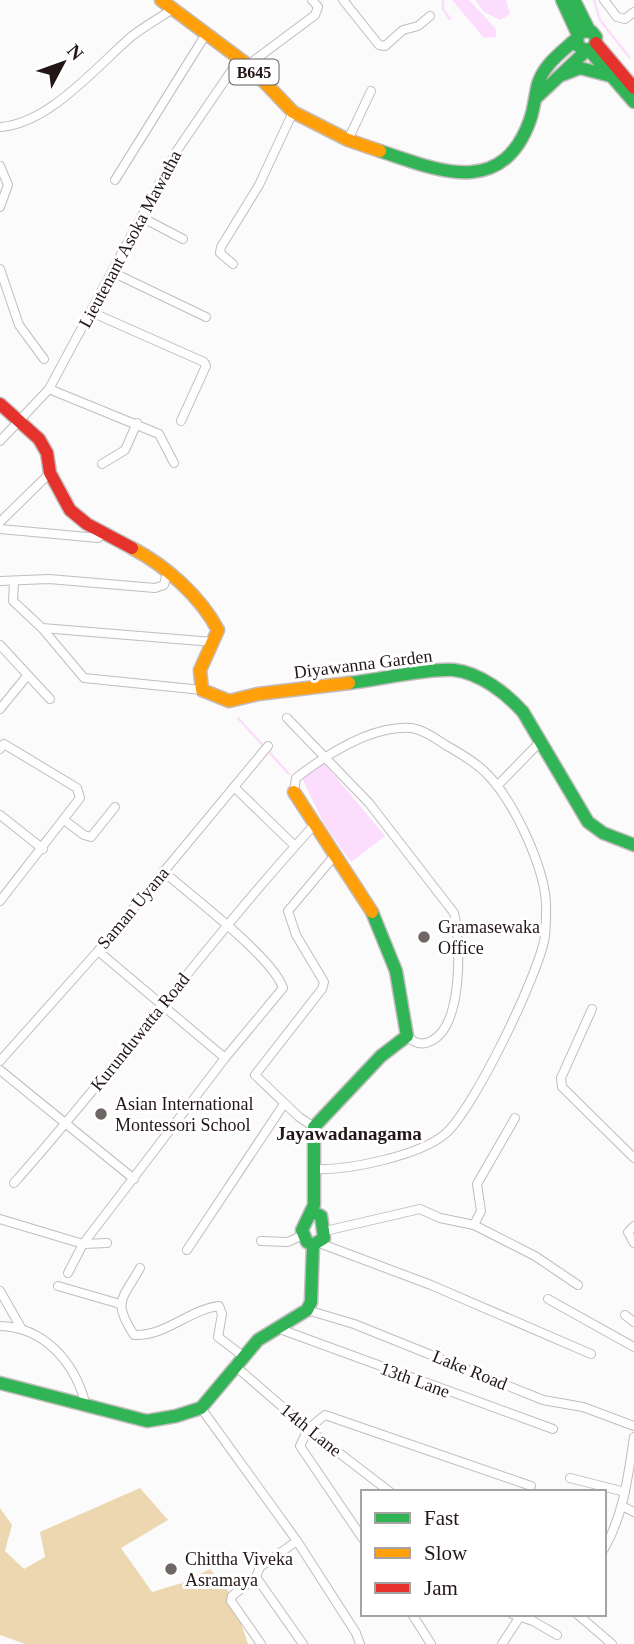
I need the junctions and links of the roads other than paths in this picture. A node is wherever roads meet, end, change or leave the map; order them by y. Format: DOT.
graph roads {
  1 [pos="161,0"];
  2 [pos="312,0"];
  3 [pos="343,0"];
  4 [pos="562,0"];
  5 [pos="574,0"];
  6 [pos="604,0"];
  7 [pos="173,9"];
  8 [pos="634,12"];
  9 [pos="430,16"];
  10 [pos="206,34"];
  11 [pos="581,34"];
  12 [pos="590,48"];
  13 [pos="244,62"];
  14 [pos="612,76"];
  15 [pos="556,78"];
  16 [pos="634,88"];
  17 [pos="371,92"];
  18 [pos="537,97"];
  19 [pos="634,102"];
  20 [pos="293,111"];
  21 [pos="0,127"];
  22 [pos="348,140"];
  23 [pos="0,166"];
  24 [pos="115,180"];
  25 [pos="0,207"];
  26 [pos="141,217"];
  27 [pos="183,239"];
  28 [pos="233,264"];
  29 [pos="0,269"];
  30 [pos="112,272"];
  31 [pos="91,312"];
  32 [pos="206,317"];
  33 [pos="44,359"];
  34 [pos="49,389"];
  35 [pos="0,404"];
  36 [pos="21,420"];
  37 [pos="181,421"];
  38 [pos="137,424"];
  39 [pos="0,441"];
  40 [pos="174,463"];
  41 [pos="102,464"];
  42 [pos="50,473"];
  43 [pos="0,522"];
  44 [pos="0,529"];
  45 [pos="103,534"];
  46 [pos="167,572"];
  47 [pos="0,581"];
  48 [pos="14,582"];
  49 [pos="42,628"];
  50 [pos="213,642"];
  51 [pos="0,645"];
  52 [pos="27,676"];
  53 [pos="202,690"];
  54 [pos="50,699"];
  55 [pos="0,709"];
  56 [pos="287,718"];
  57 [pos="540,742"];
  58 [pos="0,749"];
  59 [pos="266,749"];
  60 [pos="327,757"];
  61 [pos="497,786"];
  62 [pos="234,787"];
  63 [pos="294,792"];
  64 [pos="115,807"];
  65 [pos="0,814"];
  66 [pos="64,820"];
  67 [pos="316,823"];
  68 [pos="295,845"];
  69 [pos="634,845"];
  70 [pos="43,849"];
  71 [pos="336,854"];
  72 [pos="163,871"];
  73 [pos="0,901"];
  74 [pos="226,927"];
  75 [pos="98,951"];
  76 [pos="162,1005"];
  77 [pos="592,1009"];
  78 [pos="407,1036"];
  79 [pos="225,1058"];
  80 [pos="0,1061"];
  81 [pos="1,1073"];
  82 [pos="284,1104"];
  83 [pos="515,1118"];
  84 [pos="66,1124"];
  85 [pos="314,1127"];
  86 [pos="634,1158"];
  87 [pos="313,1169"];
  88 [pos="134,1179"];
  89 [pos="14,1183"];
  90 [pos="313,1212"];
  91 [pos="0,1219"];
  92 [pos="474,1225"];
  93 [pos="634,1226"];
  94 [pos="325,1231"];
  95 [pos="303,1234"];
  96 [pos="261,1241"];
  97 [pos="107,1243"];
  98 [pos="634,1243"];
  99 [pos="83,1244"];
  100 [pos="316,1244"];
  101 [pos="187,1251"];
  102 [pos="140,1268"];
  103 [pos="68,1273"];
  104 [pos="578,1285"];
  105 [pos="58,1286"];
  106 [pos="0,1291"];
  107 [pos="548,1299"];
  108 [pos="120,1304"];
  109 [pos="307,1310"];
  110 [pos="625,1315"];
  111 [pos="634,1322"];
  112 [pos="0,1326"];
  113 [pos="20,1326"];
  114 [pos="277,1328"];
  115 [pos="634,1347"];
  116 [pos="591,1354"];
  117 [pos="239,1360"];
  118 [pos="0,1383"];
  119 [pos="85,1402"];
  120 [pos="201,1408"];
  121 [pos="634,1426"];
  122 [pos="308,1429"];
  123 [pos="553,1429"];
  124 [pos="634,1437"];
  125 [pos="570,1478"];
  126 [pos="531,1486"];
  127 [pos="387,1490"];
  128 [pos="625,1492"];
  129 [pos="622,1506"];
  130 [pos="634,1512"];
  131 [pos="361,1536"];
  132 [pos="297,1541"];
  133 [pos="606,1545"];
  134 [pos="256,1577"];
  135 [pos="413,1616"];
  136 [pos="515,1616"];
  137 [pos="579,1616"];
  138 [pos="557,1635"];
  139 [pos="261,1644"];
  140 [pos="303,1644"];
  141 [pos="360,1644"];
  142 [pos="431,1644"];
  143 [pos="502,1644"];
  144 [pos="612,1644"];
  1 -- 7 [label="street, B645"];
  2 -- 13 [label="street, Lieutenant Asoka Mawatha"];
  3 -- 9 [label="street"];
  4 -- 11 [label="street"];
  5 -- 11 [label="street"];
  6 -- 8 [label="street"];
  7 -- 10 [label="street, B645"];
  7 -- 21 [label="street"];
  10 -- 13 [label="street, B645"];
  10 -- 24 [label="street"];
  11 -- 12 [label="street"];
  11 -- 12 [label="street"];
  11 -- 18 [label="street, B645"];
  12 -- 14 [label="street"];
  12 -- 15 [label="street, B645"];
  12 -- 16 [label="street"];
  13 -- 20 [label="street, B645"];
  13 -- 26 [label="street, Lieutenant Asoka Mawatha"];
  14 -- 15 [label="street"];
  14 -- 19 [label="street"];
  15 -- 18 [label="street, B645"];
  17 -- 22 [label="street"];
  18 -- 22 [label="street, B645"];
  20 -- 22 [label="street, B645"];
  20 -- 28 [label="street"];
  23 -- 25 [label="street"];
  26 -- 27 [label="street"];
  26 -- 30 [label="street, Lieutenant Asoka Mawatha"];
  29 -- 33 [label="street"];
  30 -- 31 [label="street, Lieutenant Asoka Mawatha"];
  30 -- 32 [label="street"];
  31 -- 34 [label="street, Lieutenant Asoka Mawatha"];
  31 -- 37 [label="street"];
  34 -- 36 [label="street, Lieutenant Asoka Mawatha"];
  34 -- 38 [label="street"];
  35 -- 36 [label="street"];
  36 -- 39 [label="street"];
  36 -- 42 [label="street"];
  38 -- 40 [label="street"];
  38 -- 41 [label="street"];
  42 -- 43 [label="street"];
  42 -- 45 [label="street"];
  44 -- 45 [label="street"];
  45 -- 46 [label="street"];
  46 -- 48 [label="street"];
  46 -- 50 [label="street"];
  47 -- 48 [label="street"];
  48 -- 49 [label="street"];
  49 -- 50 [label="street"];
  49 -- 53 [label="street"];
  50 -- 53 [label="street"];
  51 -- 52 [label="street"];
  52 -- 54 [label="street"];
  52 -- 55 [label="street"];
  53 -- 57 [label="street, Diyawanna Garden"];
  56 -- 60 [label="street"];
  57 -- 61 [label="street"];
  57 -- 69 [label="street, Diyawanna Garden"];
  58 -- 66 [label="street"];
  59 -- 62 [label="street, Saman Uyana"];
  60 -- 61 [label="street"];
  60 -- 63 [label="street"];
  60 -- 78 [label="street"];
  61 -- 87 [label="street"];
  62 -- 68 [label="street"];
  62 -- 72 [label="street, Saman Uyana"];
  63 -- 67 [label="street"];
  64 -- 66 [label="street"];
  65 -- 70 [label="street"];
  66 -- 70 [label="street"];
  67 -- 68 [label="street, Kurunduwatta Road"];
  67 -- 71 [label="street"];
  68 -- 74 [label="street, Kurunduwatta Road"];
  70 -- 73 [label="street"];
  71 -- 78 [label="street"];
  71 -- 82 [label="street"];
  72 -- 74 [label="street"];
  72 -- 75 [label="street, Saman Uyana"];
  74 -- 76 [label="street, Kurunduwatta Road"];
  74 -- 79 [label="street"];
  75 -- 76 [label="street"];
  75 -- 80 [label="street, Saman Uyana"];
  76 -- 79 [label="street"];
  76 -- 84 [label="street, Kurunduwatta Road"];
  77 -- 86 [label="street"];
  78 -- 85 [label="street"];
  79 -- 88 [label="street"];
  81 -- 84 [label="street"];
  82 -- 85 [label="street"];
  82 -- 101 [label="street"];
  83 -- 92 [label="street"];
  84 -- 88 [label="street"];
  84 -- 89 [label="street, Kurunduwatta Road"];
  85 -- 87 [label="street"];
  87 -- 90 [label="street"];
  88 -- 99 [label="street"];
  90 -- 94 [label="street"];
  90 -- 95 [label="street"];
  91 -- 99 [label="street"];
  92 -- 94 [label="street"];
  92 -- 104 [label="street"];
  93 -- 98 [label="street"];
  94 -- 100 [label="street"];
  95 -- 96 [label="street"];
  95 -- 100 [label="street"];
  97 -- 99 [label="street"];
  99 -- 103 [label="street"];
  100 -- 109 [label="street"];
  100 -- 116 [label="street"];
  102 -- 108 [label="street"];
  105 -- 108 [label="street"];
  106 -- 113 [label="street"];
  107 -- 115 [label="street"];
  108 -- 117 [label="street, 14th Lane"];
  109 -- 114 [label="street"];
  109 -- 121 [label="street, Lake Road"];
  110 -- 111 [label="street"];
  112 -- 113 [label="street"];
  113 -- 119 [label="street"];
  114 -- 117 [label="street"];
  114 -- 123 [label="street, 13th Lane"];
  117 -- 120 [label="street"];
  117 -- 122 [label="street, 14th Lane"];
  118 -- 119 [label="street"];
  119 -- 120 [label="street"];
  120 -- 132 [label="street"];
  122 -- 126 [label="street"];
  122 -- 127 [label="street, 14th Lane"];
  122 -- 131 [label="street"];
  124 -- 128 [label="street"];
  125 -- 128 [label="street"];
  128 -- 129 [label="street"];
  129 -- 130 [label="street"];
  129 -- 133 [label="street"];
  132 -- 134 [label="street"];
  132 -- 141 [label="street"];
  134 -- 139 [label="street"];
  134 -- 140 [label="street"];
  135 -- 142 [label="street"];
  136 -- 138 [label="street"];
  136 -- 143 [label="street"];
  137 -- 144 [label="street"];
}
